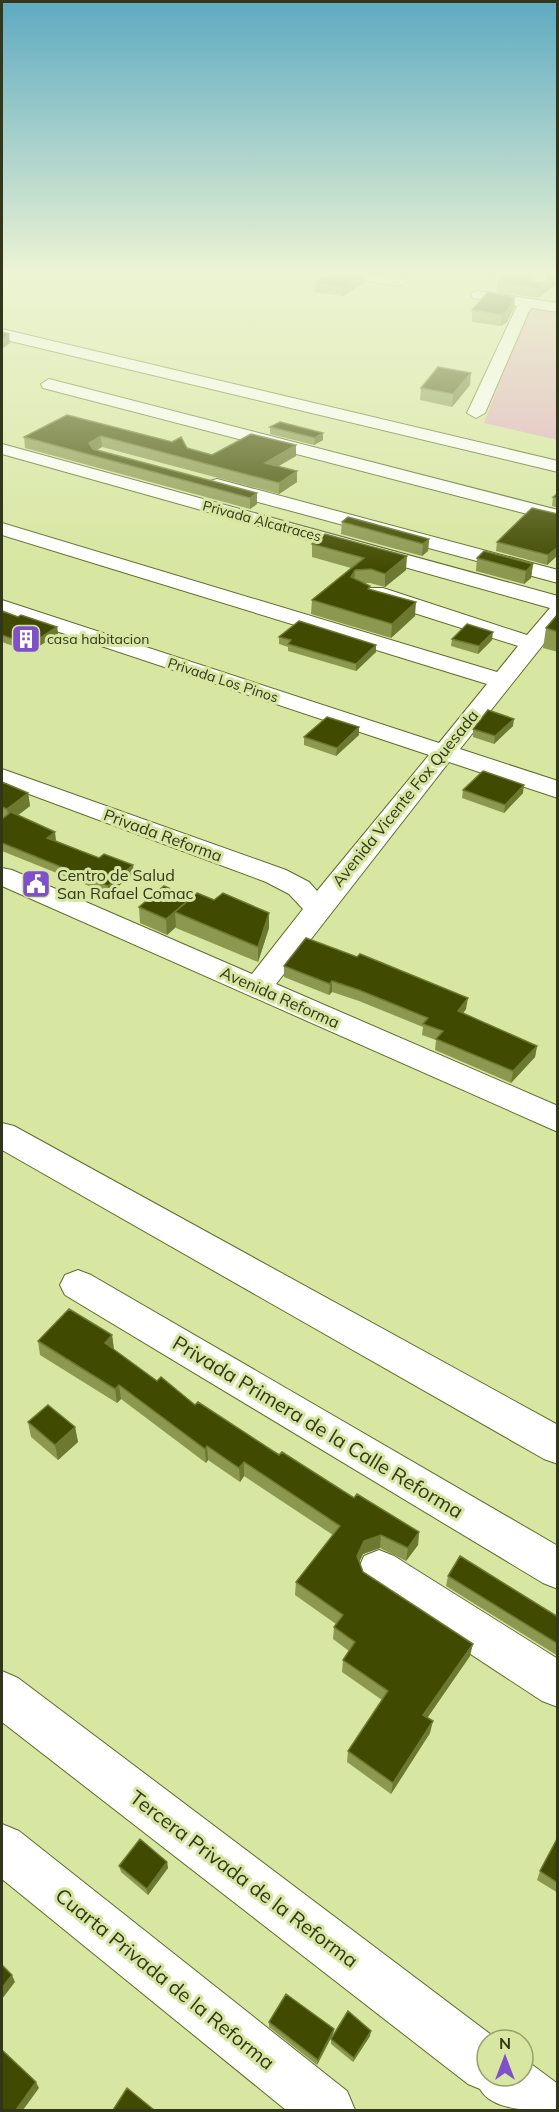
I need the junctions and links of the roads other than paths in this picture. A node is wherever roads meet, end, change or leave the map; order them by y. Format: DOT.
graph roads {
  1 [pos="166,374"];
  2 [pos="494,374"];
  3 [pos="49,384"];
  4 [pos="476,413"];
  5 [pos="2,449"];
  6 [pos="558,467"];
  7 [pos="203,482"];
  8 [pos="558,516"];
  9 [pos="2,529"];
  10 [pos="558,577"];
  11 [pos="363,589"];
  12 [pos="558,603"];
  13 [pos="2,606"];
  14 [pos="558,612"];
  15 [pos="531,643"];
  16 [pos="499,680"];
  17 [pos="444,753"];
  18 [pos="2,776"];
  19 [pos="558,790"];
  20 [pos="2,876"];
  21 [pos="316,908"];
  22 [pos="258,987"];
  23 [pos="558,1120"];
  24 [pos="2,1135"];
  25 [pos="78,1285"];
  26 [pos="558,1446"];
  27 [pos="558,1569"];
  28 [pos="379,1570"];
  29 [pos="558,1685"];
  30 [pos="2,1694"];
  31 [pos="2,1848"];
  32 [pos="475,2056"];
  33 [pos="518,2088"];
  34 [pos="328,2110"];
  35 [pos="547,2110"];
  1 -- 6 [label="street"];
  2 -- 4 [label="street"];
  3 -- 8 [label="street"];
  5 -- 12 [label="street, Privada Alcatraces"];
  7 -- 10 [label="street"];
  9 -- 16 [label="street"];
  11 -- 15 [label="street"];
  13 -- 17 [label="street, Privada Los Pinos"];
  14 -- 15 [label="street, Avenida Vicente Fox Quesada"];
  15 -- 16 [label="street, Avenida Vicente Fox Quesada"];
  16 -- 17 [label="street, Avenida Vicente Fox Quesada"];
  17 -- 19 [label="street, Privada Los Pinos"];
  17 -- 21 [label="street, Avenida Vicente Fox Quesada"];
  18 -- 21 [label="street, Privada Reforma"];
  20 -- 22 [label="street, Avenida Reforma"];
  21 -- 22 [label="street, Avenida Vicente Fox Quesada"];
  22 -- 23 [label="street, Avenida Reforma"];
  24 -- 26 [label="street"];
  25 -- 27 [label="street, Privada Primera de la Calle Reforma"];
  28 -- 29 [label="street"];
  30 -- 32 [label="street, Tercera Privada de la Reforma"];
  31 -- 34 [label="street, Cuarta Privada de la Reforma"];
  33 -- 35 [label="street"];
}
